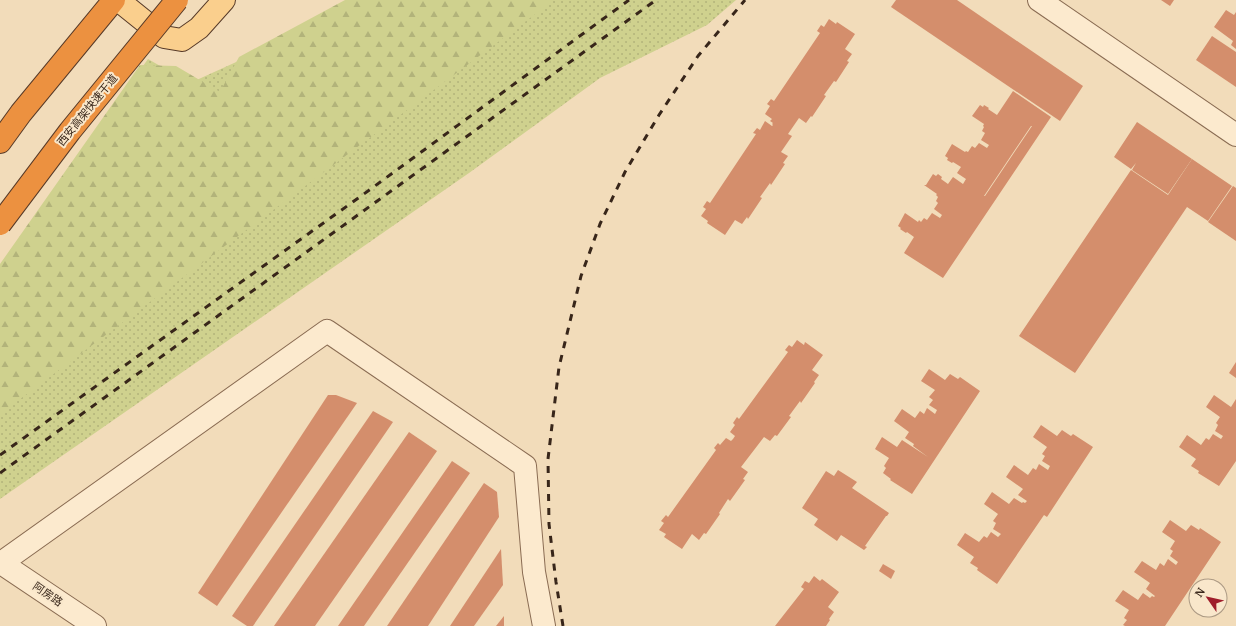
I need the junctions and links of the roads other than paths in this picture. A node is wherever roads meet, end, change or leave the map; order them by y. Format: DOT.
graph roads {
  1 [pos="114,0"];
  2 [pos="118,0"];
  3 [pos="177,0"];
  4 [pos="224,0"];
  5 [pos="1039,0"];
  6 [pos="1236,135"];
  7 [pos="0,142"];
  8 [pos="0,224"];
  9 [pos="0,564"];
  10 [pos="95,626"];
  11 [pos="544,626"];
  1 -- 7 [label="highway"];
  2 -- 4 [label="main road"];
  3 -- 8 [label="highway, 西安高架快速干道, bridge"];
  5 -- 6 [label="street"];
  9 -- 10 [label="street, 阿房路"];
  9 -- 11 [label="street"];
}
